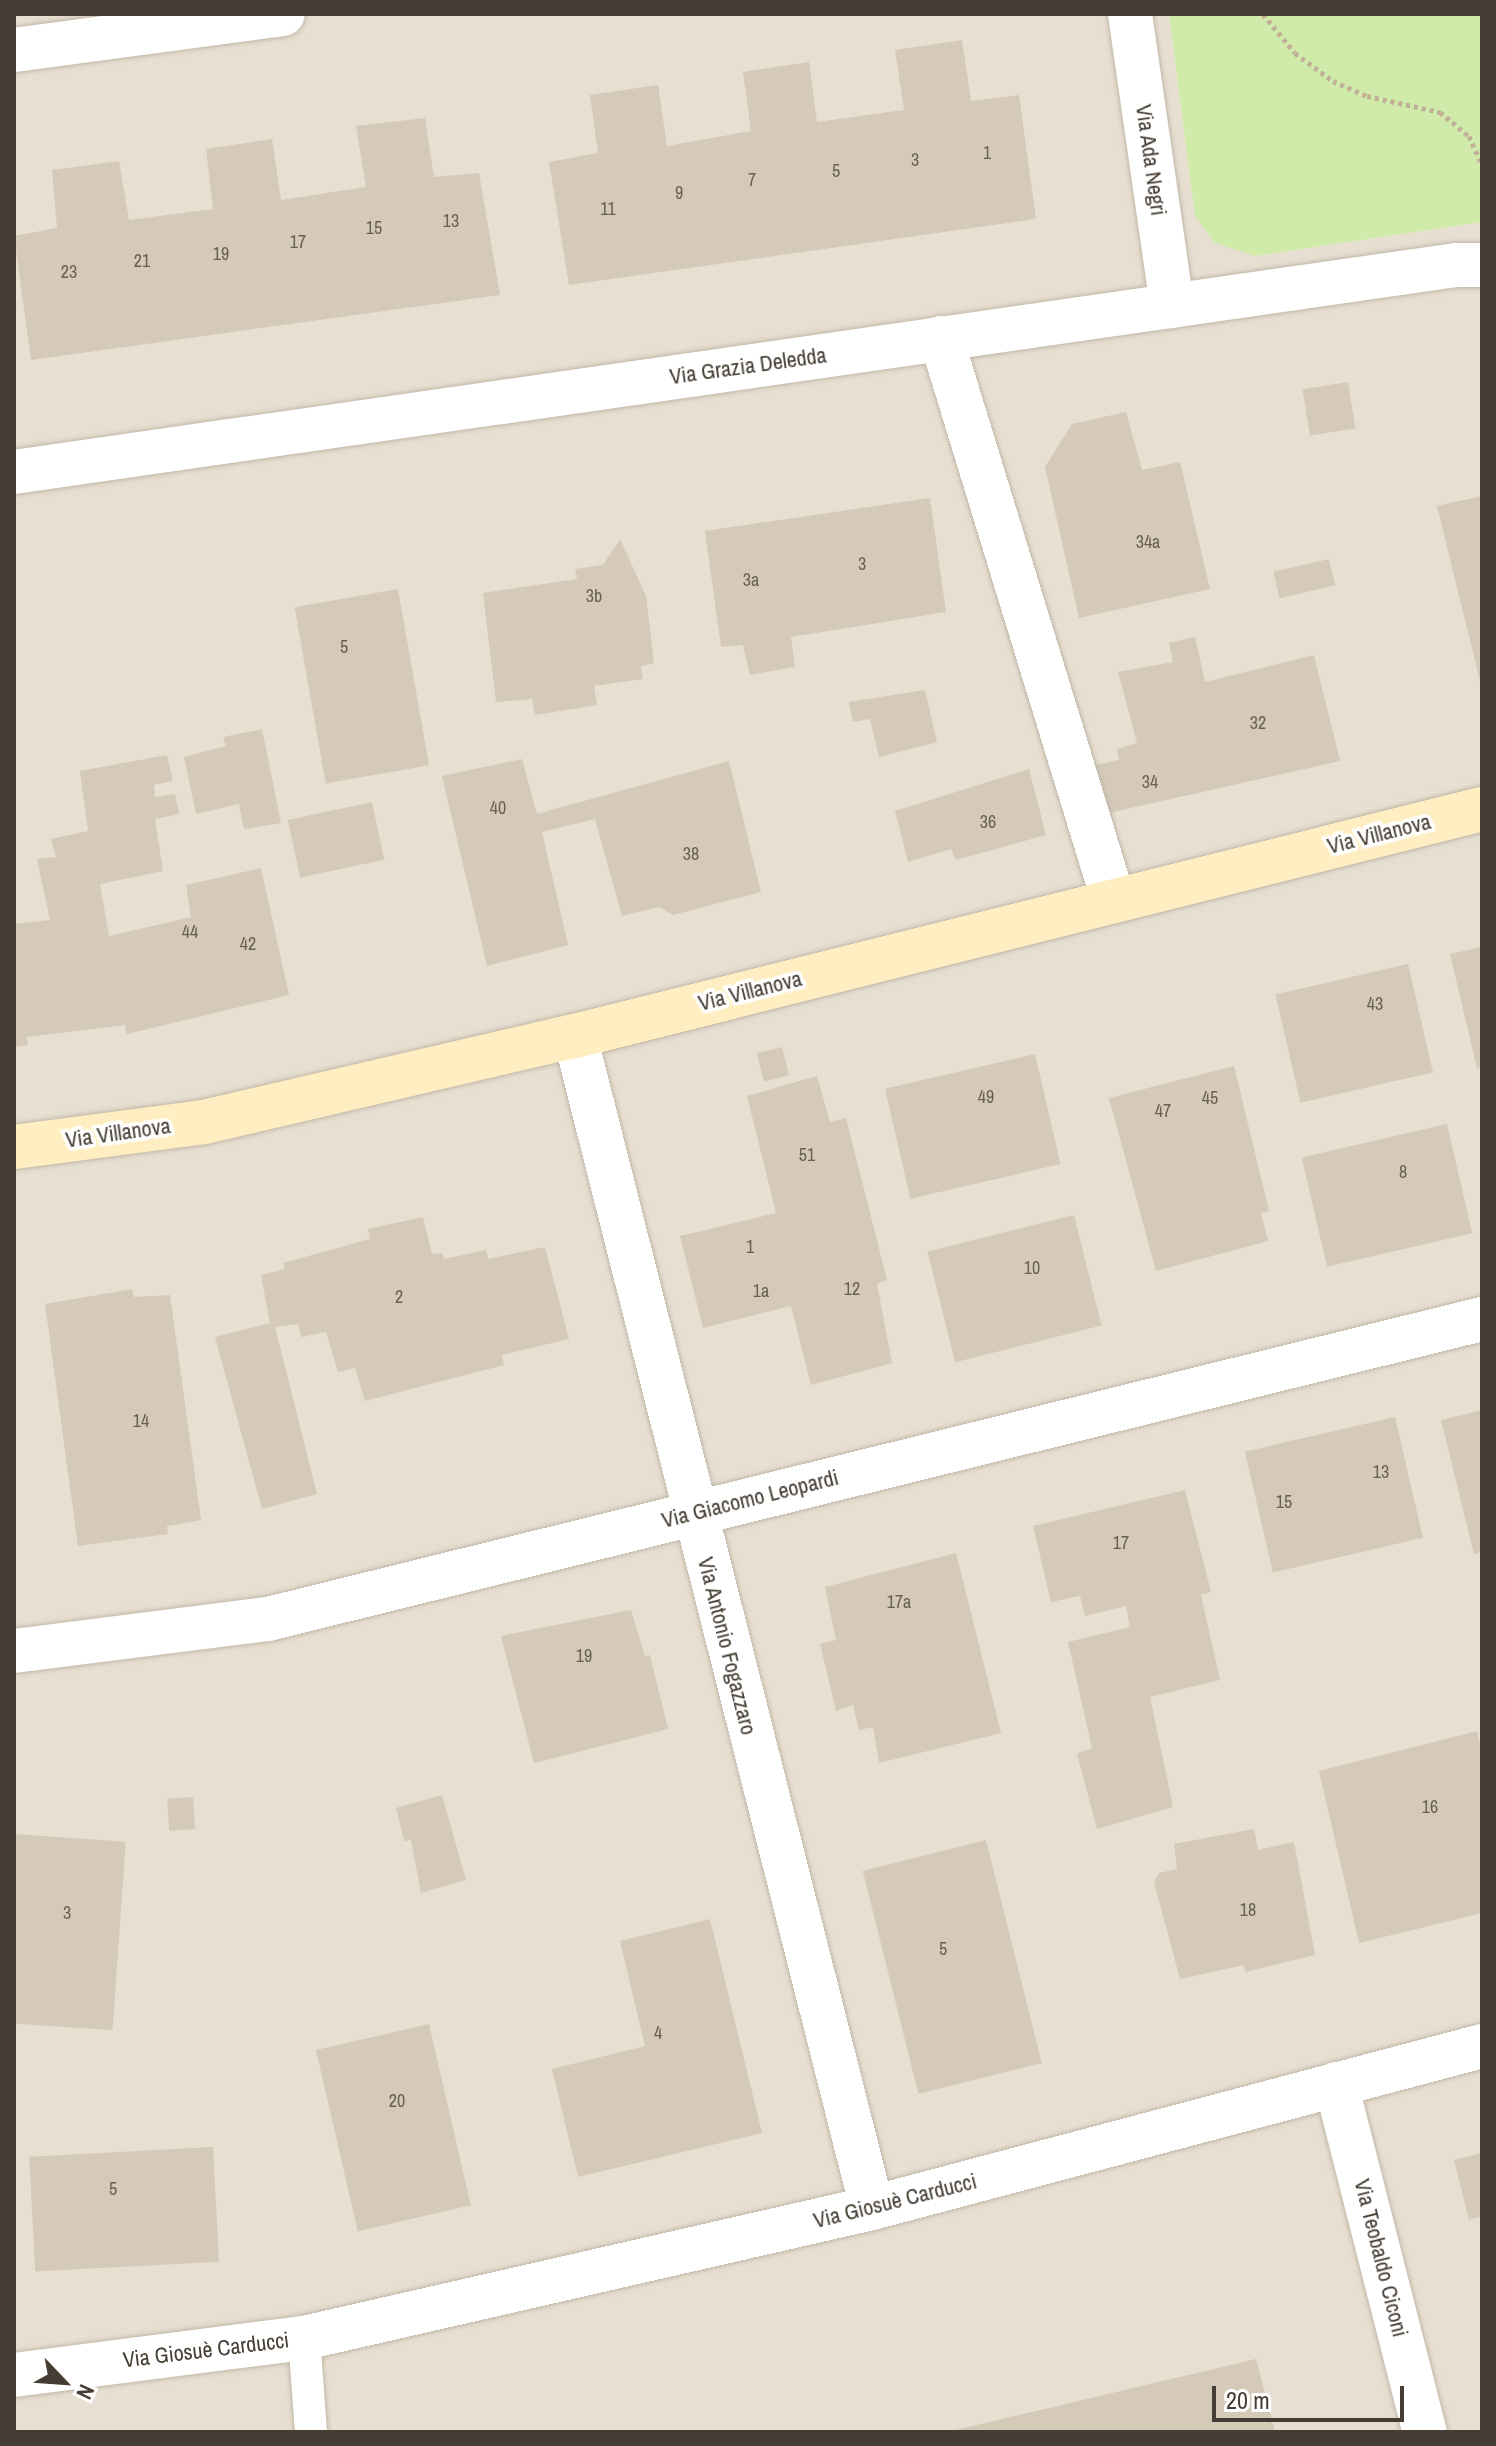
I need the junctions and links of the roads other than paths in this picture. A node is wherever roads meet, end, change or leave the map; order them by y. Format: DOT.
graph roads {
  1 [pos="283,14"];
  2 [pos="1130,14"];
  3 [pos="14,50"];
  4 [pos="1482,265"];
  5 [pos="1172,306"];
  6 [pos="941,338"];
  7 [pos="14,472"];
  8 [pos="1482,809"];
  9 [pos="1113,899"];
  10 [pos="575,1036"];
  11 [pos="14,1147"];
  12 [pos="1482,1319"];
  13 [pos="693,1513"];
  14 [pos="14,1651"];
  15 [pos="1482,2046"];
  16 [pos="1336,2084"];
  17 [pos="872,2208"];
  18 [pos="304,2338"];
  19 [pos="14,2375"];
  20 [pos="311,2432"];
  21 [pos="1425,2432"];
  1 -- 3 [label="street"];
  2 -- 5 [label="street, Via Ada Negri"];
  4 -- 5 [label="street, Via Grazia Deledda"];
  5 -- 6 [label="street, Via Grazia Deledda"];
  6 -- 7 [label="street, Via Grazia Deledda"];
  6 -- 9 [label="street"];
  8 -- 9 [label="street, Via Villanova"];
  9 -- 10 [label="street, Via Villanova"];
  10 -- 11 [label="street, Via Villanova"];
  10 -- 13 [label="street, Via Antonio Fogazzaro"];
  12 -- 13 [label="street, Via Giacomo Leopardi"];
  13 -- 14 [label="street, Via Giacomo Leopardi"];
  13 -- 17 [label="street, Via Antonio Fogazzaro"];
  15 -- 16 [label="street, Via Giosuè Carducci"];
  16 -- 17 [label="street, Via Giosuè Carducci"];
  16 -- 21 [label="street, Via Teobaldo Ciconi"];
  17 -- 18 [label="street, Via Giosuè Carducci"];
  18 -- 19 [label="street, Via Giosuè Carducci"];
  18 -- 20 [label="lane, Via Giosuè Carducci"];
}
